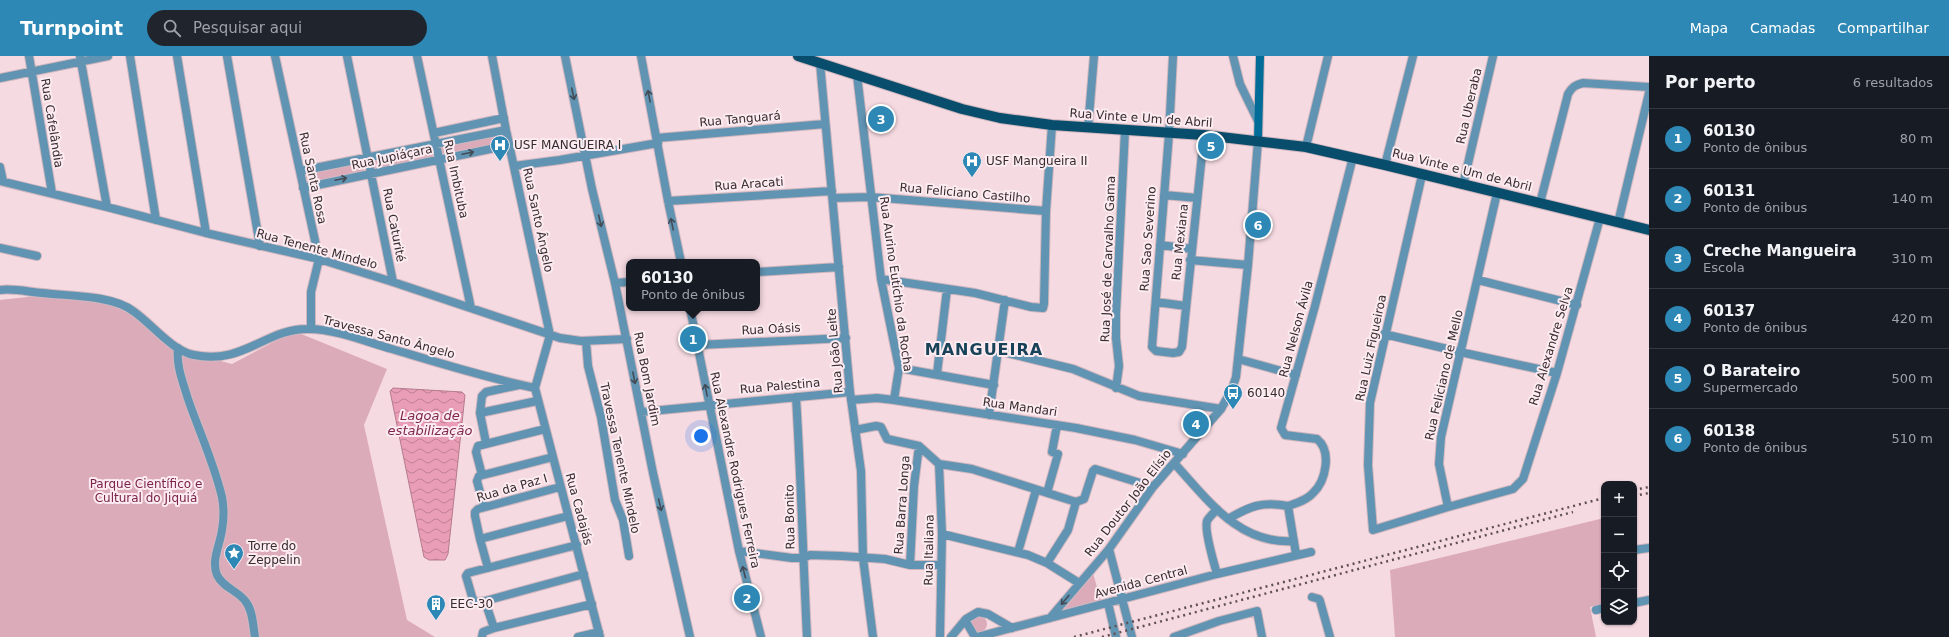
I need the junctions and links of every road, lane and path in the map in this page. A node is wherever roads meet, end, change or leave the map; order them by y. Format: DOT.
graph roads {
  1 [pos="29,56"];
  2 [pos="108,56"];
  3 [pos="130,56"];
  4 [pos="177,56"];
  5 [pos="227,56"];
  6 [pos="275,56"];
  7 [pos="346,56"];
  8 [pos="418,56"];
  9 [pos="492,56"];
  10 [pos="565,56"];
  11 [pos="641,56"];
  12 [pos="798,56"];
  13 [pos="1094,56"];
  14 [pos="1172,56"];
  15 [pos="1233,56"];
  16 [pos="1260,56"];
  17 [pos="1328,56"];
  18 [pos="1413,56"];
  19 [pos="1494,56"];
  20 [pos="80,58"];
  21 [pos="820,63"];
  22 [pos="32,71"];
  23 [pos="857,75"];
  24 [pos="0,78"];
  25 [pos="1649,87"];
  26 [pos="1649,93"];
  27 [pos="504,118"];
  28 [pos="1258,121"];
  29 [pos="825,124"];
  30 [pos="1052,125"];
  31 [pos="1088,128"];
  32 [pos="506,130"];
  33 [pos="1125,130"];
  34 [pos="434,133"];
  35 [pos="1169,134"];
  36 [pos="1204,136"];
  37 [pos="657,140"];
  38 [pos="1258,141"];
  39 [pos="436,144"];
  40 [pos="510,145"];
  41 [pos="1306,147"];
  42 [pos="586,155"];
  43 [pos="367,157"];
  44 [pos="1353,157"];
  45 [pos="439,159"];
  46 [pos="1386,165"];
  47 [pos="514,166"];
  48 [pos="0,167"];
  49 [pos="300,171"];
  50 [pos="371,173"];
  51 [pos="1422,174"];
  52 [pos="1,181"];
  53 [pos="1463,185"];
  54 [pos="303,188"];
  55 [pos="1497,193"];
  56 [pos="52,194"];
  57 [pos="833,194"];
  58 [pos="1164,195"];
  59 [pos="870,197"];
  60 [pos="1197,198"];
  61 [pos="668,201"];
  62 [pos="1540,203"];
  63 [pos="107,207"];
  64 [pos="1046,211"];
  65 [pos="1600,218"];
  66 [pos="156,220"];
  67 [pos="1618,223"];
  68 [pos="1649,230"];
  69 [pos="206,233"];
  70 [pos="1160,245"];
  71 [pos="260,246"];
  72 [pos="0,248"];
  73 [pos="1192,248"];
  74 [pos="37,256"];
  75 [pos="319,259"];
  76 [pos="680,259"];
  77 [pos="1190,260"];
  78 [pos="1248,265"];
  79 [pos="839,267"];
  80 [pos="760,272"];
  81 [pos="881,279"];
  82 [pos="1478,280"];
  83 [pos="393,282"];
  84 [pos="626,282"];
  85 [pos="615,283"];
  86 [pos="947,289"];
  87 [pos="0,290"];
  88 [pos="1005,300"];
  89 [pos="1156,302"];
  90 [pos="1577,305"];
  91 [pos="1186,306"];
  92 [pos="471,308"];
  93 [pos="691,311"];
  94 [pos="311,329"];
  95 [pos="550,334"];
  96 [pos="1384,334"];
  97 [pos="846,338"];
  98 [pos="626,339"];
  99 [pos="586,341"];
  100 [pos="698,345"];
  101 [pos="178,348"];
  102 [pos="1181,350"];
  103 [pos="998,351"];
  104 [pos="1460,352"];
  105 [pos="1238,359"];
  106 [pos="899,368"];
  107 [pos="1557,373"];
  108 [pos="938,374"];
  109 [pos="1296,375"];
  110 [pos="520,385"];
  111 [pos="994,385"];
  112 [pos="535,388"];
  113 [pos="1116,388"];
  114 [pos="851,396"];
  115 [pos="796,397"];
  116 [pos="894,400"];
  117 [pos="538,401"];
  118 [pos="708,404"];
  119 [pos="1221,409"];
  120 [pos="641,412"];
  121 [pos="480,413"];
  122 [pos="989,415"];
  123 [pos="1057,425"];
  124 [pos="545,428"];
  125 [pos="855,430"];
  126 [pos="486,443"];
  127 [pos="919,446"];
  128 [pos="1183,454"];
  129 [pos="553,457"];
  130 [pos="939,464"];
  131 [pos="1174,464"];
  132 [pos="480,476"];
  133 [pos="560,487"];
  134 [pos="1153,487"];
  135 [pos="1036,490"];
  136 [pos="1047,493"];
  137 [pos="1078,502"];
  138 [pos="1288,506"];
  139 [pos="1448,506"];
  140 [pos="484,507"];
  141 [pos="1217,509"];
  142 [pos="568,516"];
  143 [pos="1228,519"];
  144 [pos="942,534"];
  145 [pos="480,539"];
  146 [pos="1294,541"];
  147 [pos="576,545"];
  148 [pos="1649,548"];
  149 [pos="1109,549"];
  150 [pos="739,550"];
  151 [pos="1637,550"];
  152 [pos="1018,552"];
  153 [pos="1311,552"];
  154 [pos="1296,554"];
  155 [pos="629,556"];
  156 [pos="803,558"];
  157 [pos="863,558"];
  158 [pos="1047,563"];
  159 [pos="910,565"];
  160 [pos="940,565"];
  161 [pos="488,568"];
  162 [pos="584,574"];
  163 [pos="1217,574"];
  164 [pos="1079,583"];
  165 [pos="1312,597"];
  166 [pos="1123,599"];
  167 [pos="1649,600"];
  168 [pos="484,601"];
  169 [pos="1637,602"];
  170 [pos="1108,603"];
  171 [pos="592,604"];
  172 [pos="1050,618"];
  173 [pos="965,620"];
  174 [pos="494,628"];
  175 [pos="1012,628"];
  176 [pos="599,634"];
  177 [pos="1132,636"];
  178 [pos="255,637"];
  179 [pos="482,637"];
  180 [pos="578,637"];
  181 [pos="690,637"];
  182 [pos="761,637"];
  183 [pos="807,637"];
  184 [pos="873,637"];
  185 [pos="940,637"];
  186 [pos="951,637"];
  187 [pos="976,637"];
  188 [pos="1116,637"];
  189 [pos="1174,637"];
  190 [pos="1262,637"];
  191 [pos="1330,637"];
  1 -- 22 [label="street, Rua Cafelândia"];
  2 -- 20 [label="street"];
  3 -- 66 [label="street"];
  4 -- 69 [label="street"];
  5 -- 71 [label="street"];
  6 -- 49 [label="street, Rua Santa Rosa"];
  7 -- 43 [label="street"];
  8 -- 34 [label="street, Rua Imbituba"];
  9 -- 27 [label="street, Rua Santo Ângelo"];
  10 -- 42 [label="street, Rua Bom Jardim, one-way"];
  37 -- 11 [label="street, one-way"];
  12 -- 21 [label="main road, Rua Vinte e Um de Abril"];
  13 -- 31 [label="street"];
  14 -- 35 [label="street, Rua Sao Severino"];
  15 -- 28 [label="street"];
  16 -- 28 [label="main road"];
  17 -- 41 [label="street"];
  18 -- 46 [label="street"];
  19 -- 53 [label="street, Rua Uberaba"];
  20 -- 22 [label="street"];
  20 -- 63 [label="street"];
  21 -- 23 [label="main road, Rua Vinte e Um de Abril"];
  21 -- 29 [label="street, Rua João Leite"];
  22 -- 24 [label="street"];
  22 -- 56 [label="street, Rua Cafelândia"];
  23 -- 30 [label="main road, Rua Vinte e Um de Abril"];
  23 -- 59 [label="street, Rua Aurino Eutíchio da Rocha"];
  25 -- 62 [label="street"];
  26 -- 67 [label="street"];
  27 -- 32 [label="street, Rua Santo Ângelo"];
  27 -- 34 [label="street, Rua Jupiáçara"];
  28 -- 38 [label="main road"];
  29 -- 37 [label="street, Rua Tanguará"];
  29 -- 57 [label="street, Rua João Leite"];
  30 -- 31 [label="main road, Rua Vinte e Um de Abril"];
  30 -- 64 [label="street"];
  31 -- 33 [label="main road, Rua Vinte e Um de Abril"];
  32 -- 39 [label="street, Rua Jupiáçara"];
  32 -- 40 [label="street, Rua Santo Ângelo"];
  33 -- 35 [label="main road, Rua Vinte e Um de Abril"];
  33 -- 113 [label="street, Rua José de Carvalho Gama"];
  34 -- 39 [label="street, Rua Imbituba"];
  35 -- 36 [label="main road, Rua Vinte e Um de Abril"];
  35 -- 58 [label="street, Rua Sao Severino"];
  36 -- 38 [label="main road, Rua Vinte e Um de Abril"];
  36 -- 60 [label="street, Rua Mexiana"];
  37 -- 42 [label="street, Rua Tanguará"];
  37 -- 61 [label="street"];
  38 -- 41 [label="main road, Rua Vinte e Um de Abril"];
  38 -- 78 [label="street, Rua Doutor João Elísio"];
  39 -- 43 [label="street, Rua Jupiáçara"];
  39 -- 45 [label="street, Rua Imbituba"];
  45 -- 40 [label="street, Rua Jupiáçara, one-way"];
  40 -- 47 [label="street, Rua Santo Ângelo"];
  41 -- 44 [label="main road, Rua Vinte e Um de Abril"];
  42 -- 47 [label="street, Rua Tanguará"];
  42 -- 85 [label="street, Rua Bom Jardim, one-way"];
  43 -- 49 [label="street, Rua Jupiáçara"];
  43 -- 50 [label="street, Rua Caturité"];
  44 -- 46 [label="main road, Rua Vinte e Um de Abril"];
  44 -- 109 [label="street, Rua Nelson Ávila"];
  45 -- 50 [label="street, Rua Jupiáçara"];
  45 -- 92 [label="street, Rua Imbituba"];
  46 -- 51 [label="main road, Rua Vinte e Um de Abril"];
  47 -- 95 [label="street, Rua Santo Ângelo"];
  48 -- 52 [label="street"];
  49 -- 54 [label="street, Rua Santa Rosa"];
  54 -- 50 [label="street, Rua Jupiáçara, one-way"];
  50 -- 83 [label="street, Rua Caturité"];
  51 -- 53 [label="main road, Rua Vinte e Um de Abril"];
  51 -- 96 [label="street, Rua Luiz Figueiroa"];
  52 -- 56 [label="street, Rua Tenente Mindelo"];
  53 -- 55 [label="main road, Rua Vinte e Um de Abril"];
  54 -- 75 [label="street, Rua Santa Rosa"];
  55 -- 62 [label="main road, Rua Vinte e Um de Abril"];
  55 -- 82 [label="street, Rua Feliciano de Mello"];
  56 -- 63 [label="street, Rua Tenente Mindelo"];
  57 -- 59 [label="street, Rua Feliciano Castilho"];
  57 -- 61 [label="street, Rua Aracati"];
  57 -- 79 [label="street, Rua João Leite"];
  58 -- 60 [label="street"];
  58 -- 70 [label="street, Rua Sao Severino"];
  59 -- 64 [label="street, Rua Feliciano Castilho"];
  59 -- 81 [label="street, Rua Aurino Eutíchio da Rocha"];
  60 -- 73 [label="street, Rua Mexiana"];
  76 -- 61 [label="street, one-way"];
  62 -- 65 [label="main road, Rua Vinte e Um de Abril"];
  63 -- 66 [label="street, Rua Tenente Mindelo"];
  64 -- 88 [label="street"];
  65 -- 67 [label="main road, Rua Vinte e Um de Abril"];
  65 -- 90 [label="street, Rua Alexandre Selva"];
  66 -- 69 [label="street, Rua Tenente Mindelo"];
  67 -- 68 [label="main road, Rua Vinte e Um de Abril"];
  69 -- 71 [label="street, Rua Tenente Mindelo"];
  70 -- 73 [label="street"];
  70 -- 89 [label="street, Rua Sao Severino"];
  71 -- 75 [label="street, Rua Tenente Mindelo"];
  72 -- 74 [label="street"];
  73 -- 77 [label="street, Rua Mexiana"];
  75 -- 83 [label="street, Rua Tenente Mindelo"];
  75 -- 94 [label="street, Rua Santa Rosa"];
  77 -- 78 [label="street"];
  77 -- 91 [label="street, Rua Mexiana"];
  78 -- 105 [label="street, Rua Doutor João Elísio"];
  79 -- 80 [label="street"];
  79 -- 97 [label="street, Rua João Leite"];
  81 -- 86 [label="street"];
  81 -- 106 [label="street, Rua Aurino Eutíchio da Rocha"];
  82 -- 90 [label="street"];
  82 -- 104 [label="street, Rua Feliciano de Mello"];
  83 -- 92 [label="street, Rua Tenente Mindelo"];
  84 -- 85 [label="street"];
  85 -- 98 [label="street, Rua Bom Jardim"];
  86 -- 88 [label="street"];
  86 -- 108 [label="street"];
  87 -- 101 [label="street, Travessa Santo Ângelo"];
  88 -- 103 [label="street"];
  89 -- 91 [label="street"];
  89 -- 102 [label="street, Rua Sao Severino"];
  90 -- 107 [label="street, Rua Alexandre Selva"];
  91 -- 102 [label="street, Rua Mexiana"];
  92 -- 95 [label="street, Rua Tenente Mindelo"];
  93 -- 100 [label="street, Rua Alexandre Rodrigues Ferreira"];
  94 -- 101 [label="street, Travessa Santo Ângelo"];
  94 -- 110 [label="street, Travessa Santo Ângelo"];
  95 -- 99 [label="street, Rua Tenente Mindelo"];
  95 -- 112 [label="street, Rua Santo Ângelo"];
  96 -- 104 [label="street"];
  96 -- 139 [label="street, Rua Luiz Figueiroa"];
  97 -- 100 [label="street, Rua Oásis"];
  97 -- 114 [label="street, Rua João Leite"];
  98 -- 99 [label="street, Rua Tenente Mindelo"];
  98 -- 120 [label="street, Rua Bom Jardim, one-way"];
  99 -- 155 [label="street, Travessa Tenente Mindelo"];
  118 -- 100 [label="street, Rua Alexandre Rodrigues Ferreira, one-way"];
  101 -- 178 [label="street"];
  103 -- 111 [label="street"];
  103 -- 113 [label="street"];
  104 -- 107 [label="street"];
  104 -- 139 [label="street, Rua Feliciano de Mello"];
  105 -- 109 [label="street"];
  105 -- 119 [label="street, Rua Doutor João Elísio"];
  106 -- 108 [label="street"];
  106 -- 116 [label="street, Rua Aurino Eutíchio da Rocha"];
  107 -- 139 [label="street, Rua Alexandre Selva"];
  108 -- 111 [label="street"];
  109 -- 138 [label="street, Rua Nelson Ávila"];
  110 -- 112 [label="street, Travessa Santo Ângelo"];
  110 -- 121 [label="street"];
  111 -- 122 [label="street"];
  112 -- 117 [label="street, Rua Cadajás"];
  113 -- 119 [label="street"];
  114 -- 115 [label="street, Rua Palestina"];
  114 -- 116 [label="street, Rua Mandari"];
  114 -- 125 [label="street, Rua João Leite"];
  115 -- 118 [label="street, Rua Palestina"];
  115 -- 156 [label="street, Rua Bonito"];
  116 -- 122 [label="street, Rua Mandari"];
  117 -- 121 [label="street"];
  117 -- 124 [label="street, Rua Cadajás"];
  118 -- 120 [label="street, Rua Palestina"];
  118 -- 150 [label="street, Rua Alexandre Rodrigues Ferreira"];
  119 -- 128 [label="street, Rua Doutor João Elísio"];
  120 -- 181 [label="street, Rua Bom Jardim, one-way"];
  121 -- 126 [label="street"];
  122 -- 123 [label="street, Rua Mandari"];
  123 -- 128 [label="street, Rua Mandari"];
  123 -- 136 [label="street"];
  124 -- 126 [label="street"];
  124 -- 129 [label="street, Rua Cadajás"];
  125 -- 127 [label="street"];
  125 -- 157 [label="street, Rua João Leite"];
  126 -- 132 [label="street"];
  127 -- 130 [label="street"];
  127 -- 159 [label="street, Rua Barra Longa"];
  128 -- 131 [label="street, Rua Doutor João Elísio"];
  129 -- 132 [label="street"];
  129 -- 133 [label="street, Rua Cadajás"];
  130 -- 135 [label="street"];
  130 -- 144 [label="street, Rua Italiana"];
  131 -- 134 [label="street, Rua Doutor João Elísio"];
  131 -- 141 [label="street"];
  132 -- 140 [label="street"];
  133 -- 140 [label="street, Rua da Paz I"];
  133 -- 142 [label="street, Rua Cadajás"];
  134 -- 137 [label="street"];
  134 -- 149 [label="street, Rua Doutor João Elísio"];
  135 -- 136 [label="street"];
  135 -- 152 [label="street"];
  136 -- 137 [label="street"];
  137 -- 158 [label="street"];
  138 -- 143 [label="street"];
  138 -- 146 [label="street"];
  140 -- 145 [label="street, Rua da Paz I"];
  141 -- 143 [label="street"];
  141 -- 163 [label="street"];
  142 -- 145 [label="street"];
  142 -- 147 [label="street, Rua Cadajás"];
  143 -- 146 [label="street"];
  144 -- 152 [label="street"];
  144 -- 160 [label="street, Rua Italiana"];
  145 -- 161 [label="street"];
  146 -- 154 [label="street"];
  147 -- 161 [label="street"];
  147 -- 162 [label="street, Rua Cadajás"];
  148 -- 151 [label="street"];
  149 -- 164 [label="street, Rua Doutor João Elísio"];
  149 -- 166 [label="street"];
  150 -- 156 [label="street"];
  182 -- 150 [label="street, Rua Alexandre Rodrigues Ferreira, one-way"];
  152 -- 158 [label="street"];
  153 -- 154 [label="street, Avenida Central"];
  154 -- 163 [label="street, Avenida Central"];
  156 -- 157 [label="street"];
  156 -- 183 [label="street, Rua Bonito"];
  157 -- 159 [label="street"];
  157 -- 184 [label="street, Rua João Leite"];
  158 -- 164 [label="street"];
  159 -- 160 [label="street"];
  160 -- 185 [label="street, Rua Italiana"];
  161 -- 168 [label="street"];
  162 -- 168 [label="street"];
  162 -- 171 [label="street, Rua Cadajás"];
  163 -- 166 [label="street, Avenida Central"];
  164 -- 172 [label="street, Rua Doutor João Elísio, one-way"];
  165 -- 191 [label="street"];
  166 -- 170 [label="street, Avenida Central"];
  166 -- 177 [label="street"];
  167 -- 169 [label="street"];
  168 -- 174 [label="street"];
  170 -- 172 [label="street, Avenida Central"];
  170 -- 188 [label="street"];
  171 -- 174 [label="street"];
  171 -- 176 [label="street, Rua Cadajás"];
  172 -- 175 [label="street, Avenida Central"];
  173 -- 175 [label="street"];
  173 -- 186 [label="street"];
  173 -- 187 [label="street"];
  174 -- 179 [label="street"];
  175 -- 187 [label="street, Avenida Central"];
  176 -- 180 [label="street"];
  189 -- 190 [label="street"];
}
